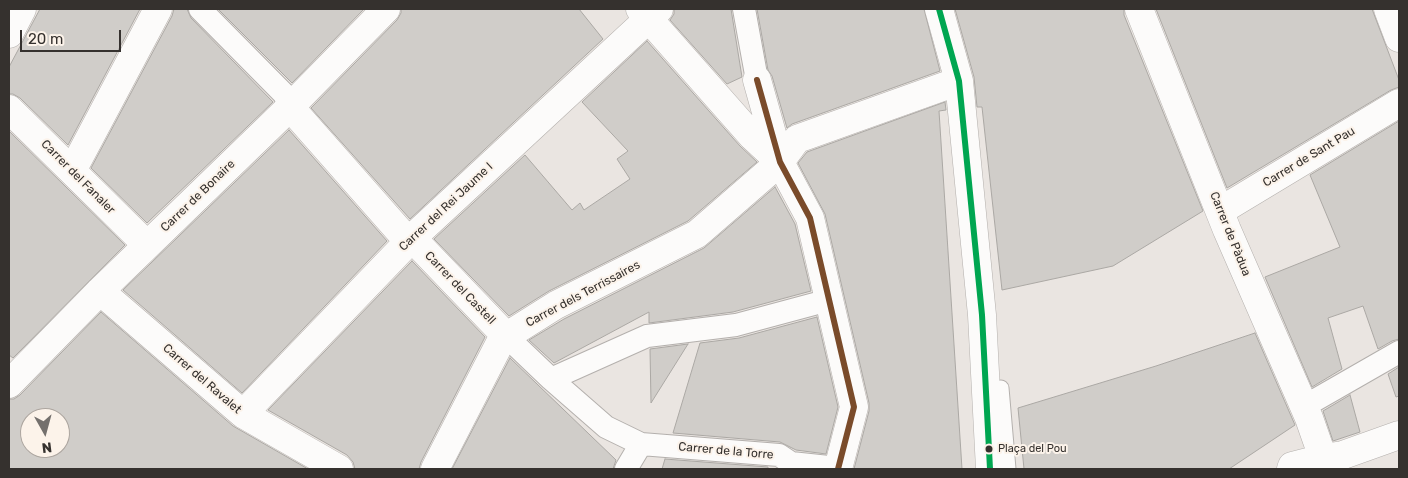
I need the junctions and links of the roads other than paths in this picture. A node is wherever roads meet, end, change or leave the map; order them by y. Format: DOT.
graph roads {
  1 [pos="22,9"];
  2 [pos="158,9"];
  3 [pos="200,9"];
  4 [pos="386,9"];
  5 [pos="744,9"];
  6 [pos="939,9"];
  7 [pos="1388,9"];
  8 [pos="1145,11"];
  9 [pos="649,12"];
  10 [pos="9,34"];
  11 [pos="1399,38"];
  12 [pos="757,80"];
  13 [pos="959,81"];
  14 [pos="1399,103"];
  15 [pos="290,107"];
  16 [pos="9,109"];
  17 [pos="780,162"];
  18 [pos="72,171"];
  19 [pos="1220,212"];
  20 [pos="412,238"];
  21 [pos="147,245"];
  22 [pos="100,291"];
  23 [pos="829,300"];
  24 [pos="506,336"];
  25 [pos="1399,352"];
  26 [pos="551,379"];
  27 [pos="9,384"];
  28 [pos="1001,388"];
  29 [pos="1303,407"];
  30 [pos="243,414"];
  31 [pos="1399,435"];
  32 [pos="641,444"];
  33 [pos="990,456"];
  34 [pos="1323,458"];
  35 [pos="339,469"];
  36 [pos="435,469"];
  37 [pos="626,469"];
  38 [pos="838,469"];
  39 [pos="1008,469"];
  40 [pos="1291,469"];
  1 -- 10 [label="street"];
  2 -- 18 [label="street"];
  3 -- 15 [label="street"];
  4 -- 15 [label="street, Carrer de Bonaire"];
  5 -- 12 [label="street"];
  6 -- 13 [label="street"];
  7 -- 11 [label="street"];
  8 -- 19 [label="street, Carrer de Pàdua"];
  9 -- 17 [label="street"];
  9 -- 20 [label="street, Carrer del Rei Jaume I"];
  12 -- 17 [label="street"];
  13 -- 17 [label="street, Carrer dels Terrissaires"];
  13 -- 33 [label="street"];
  14 -- 19 [label="street, Carrer de Sant Pau"];
  15 -- 20 [label="street, Carrer del Castell"];
  15 -- 21 [label="street, Carrer de Bonaire"];
  16 -- 18 [label="street, Carrer del Fanaler"];
  17 -- 23 [label="street"];
  17 -- 24 [label="street, Carrer dels Terrissaires"];
  18 -- 21 [label="street, Carrer del Fanaler"];
  19 -- 29 [label="street, Carrer de Pàdua"];
  20 -- 24 [label="street, Carrer del Castell"];
  20 -- 30 [label="street, Carrer del Rei Jaume I"];
  21 -- 22 [label="street, Carrer de Bonaire"];
  22 -- 27 [label="street, Carrer de Bonaire"];
  22 -- 30 [label="street, Carrer del Ravalet"];
  23 -- 26 [label="street"];
  23 -- 38 [label="street"];
  24 -- 26 [label="street, Carrer del Castell"];
  24 -- 36 [label="street, Carrer dels Terrissaires"];
  25 -- 29 [label="street"];
  26 -- 32 [label="street, Carrer del Castell"];
  28 -- 39 [label="lane"];
  29 -- 34 [label="street, Carrer de Pàdua"];
  30 -- 35 [label="street, Carrer del Ravalet"];
  31 -- 34 [label="street"];
  32 -- 37 [label="street"];
  32 -- 38 [label="street, Carrer de la Torre"];
  34 -- 40 [label="street"];
}
